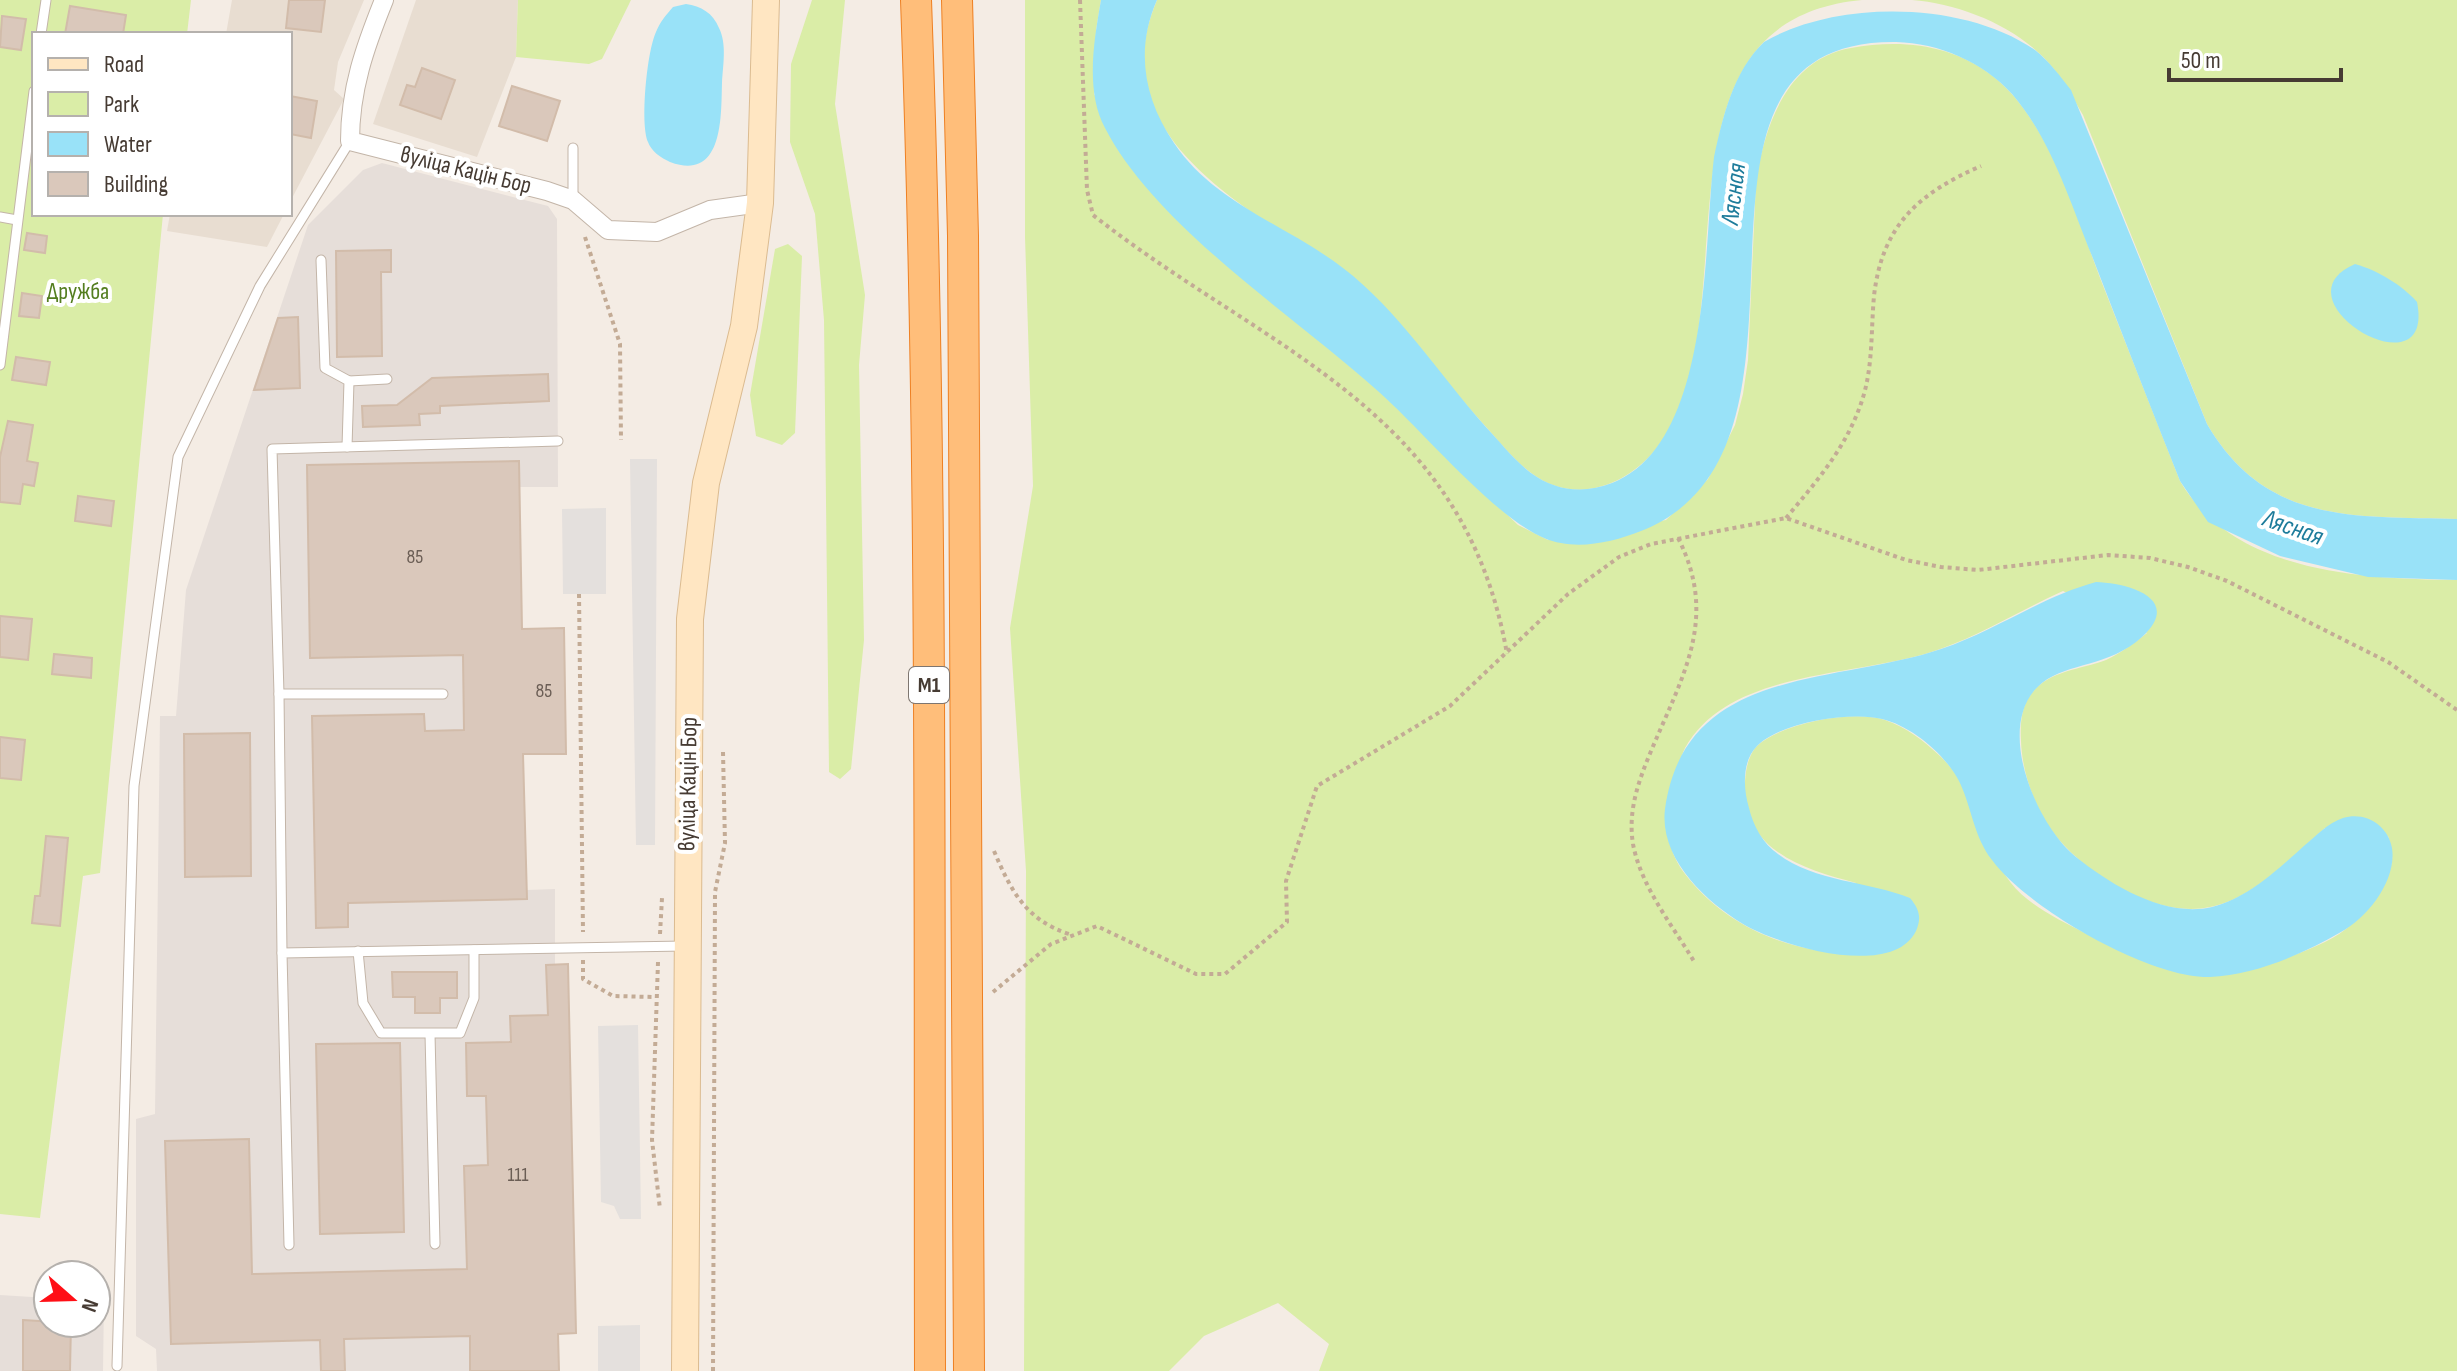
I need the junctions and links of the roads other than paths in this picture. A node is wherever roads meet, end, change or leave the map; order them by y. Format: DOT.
graph roads {
  1 [pos="46,0"];
  2 [pos="384,0"];
  3 [pos="766,0"];
  4 [pos="916,0"];
  5 [pos="957,0"];
  6 [pos="41,32"];
  7 [pos="32,106"];
  8 [pos="350,141"];
  9 [pos="573,148"];
  10 [pos="573,200"];
  11 [pos="760,203"];
  12 [pos="0,217"];
  13 [pos="17,220"];
  14 [pos="321,260"];
  15 [pos="0,365"];
  16 [pos="387,379"];
  17 [pos="349,381"];
  18 [pos="558,441"];
  19 [pos="347,447"];
  20 [pos="279,694"];
  21 [pos="443,694"];
  22 [pos="688,946"];
  23 [pos="474,950"];
  24 [pos="358,951"];
  25 [pos="282,953"];
  26 [pos="430,1034"];
  27 [pos="435,1244"];
  28 [pos="289,1245"];
  29 [pos="117,1366"];
  30 [pos="685,1371"];
  31 [pos="930,1371"];
  32 [pos="969,1371"];
  1 -- 6 [label="lane"];
  2 -- 8 [label="street"];
  3 -- 11 [label="main road, вуліца Кацін Бор"];
  4 -- 31 [label="highway, М1"];
  5 -- 32 [label="highway, М1"];
  7 -- 13 [label="lane"];
  8 -- 10 [label="street, вуліца Кацін Бор"];
  8 -- 29 [label="lane"];
  9 -- 10 [label="lane"];
  10 -- 11 [label="street, вуліца Кацін Бор"];
  11 -- 22 [label="main road, вуліца Кацін Бор"];
  12 -- 13 [label="lane"];
  13 -- 15 [label="lane"];
  14 -- 17 [label="lane"];
  16 -- 17 [label="lane"];
  17 -- 19 [label="lane"];
  18 -- 19 [label="lane"];
  19 -- 20 [label="lane"];
  20 -- 21 [label="lane"];
  20 -- 25 [label="lane"];
  22 -- 23 [label="lane"];
  22 -- 30 [label="main road, вуліца Кацін Бор"];
  23 -- 24 [label="lane"];
  23 -- 26 [label="lane"];
  24 -- 25 [label="lane"];
  24 -- 26 [label="lane"];
  25 -- 28 [label="lane"];
  26 -- 27 [label="lane"];
}
